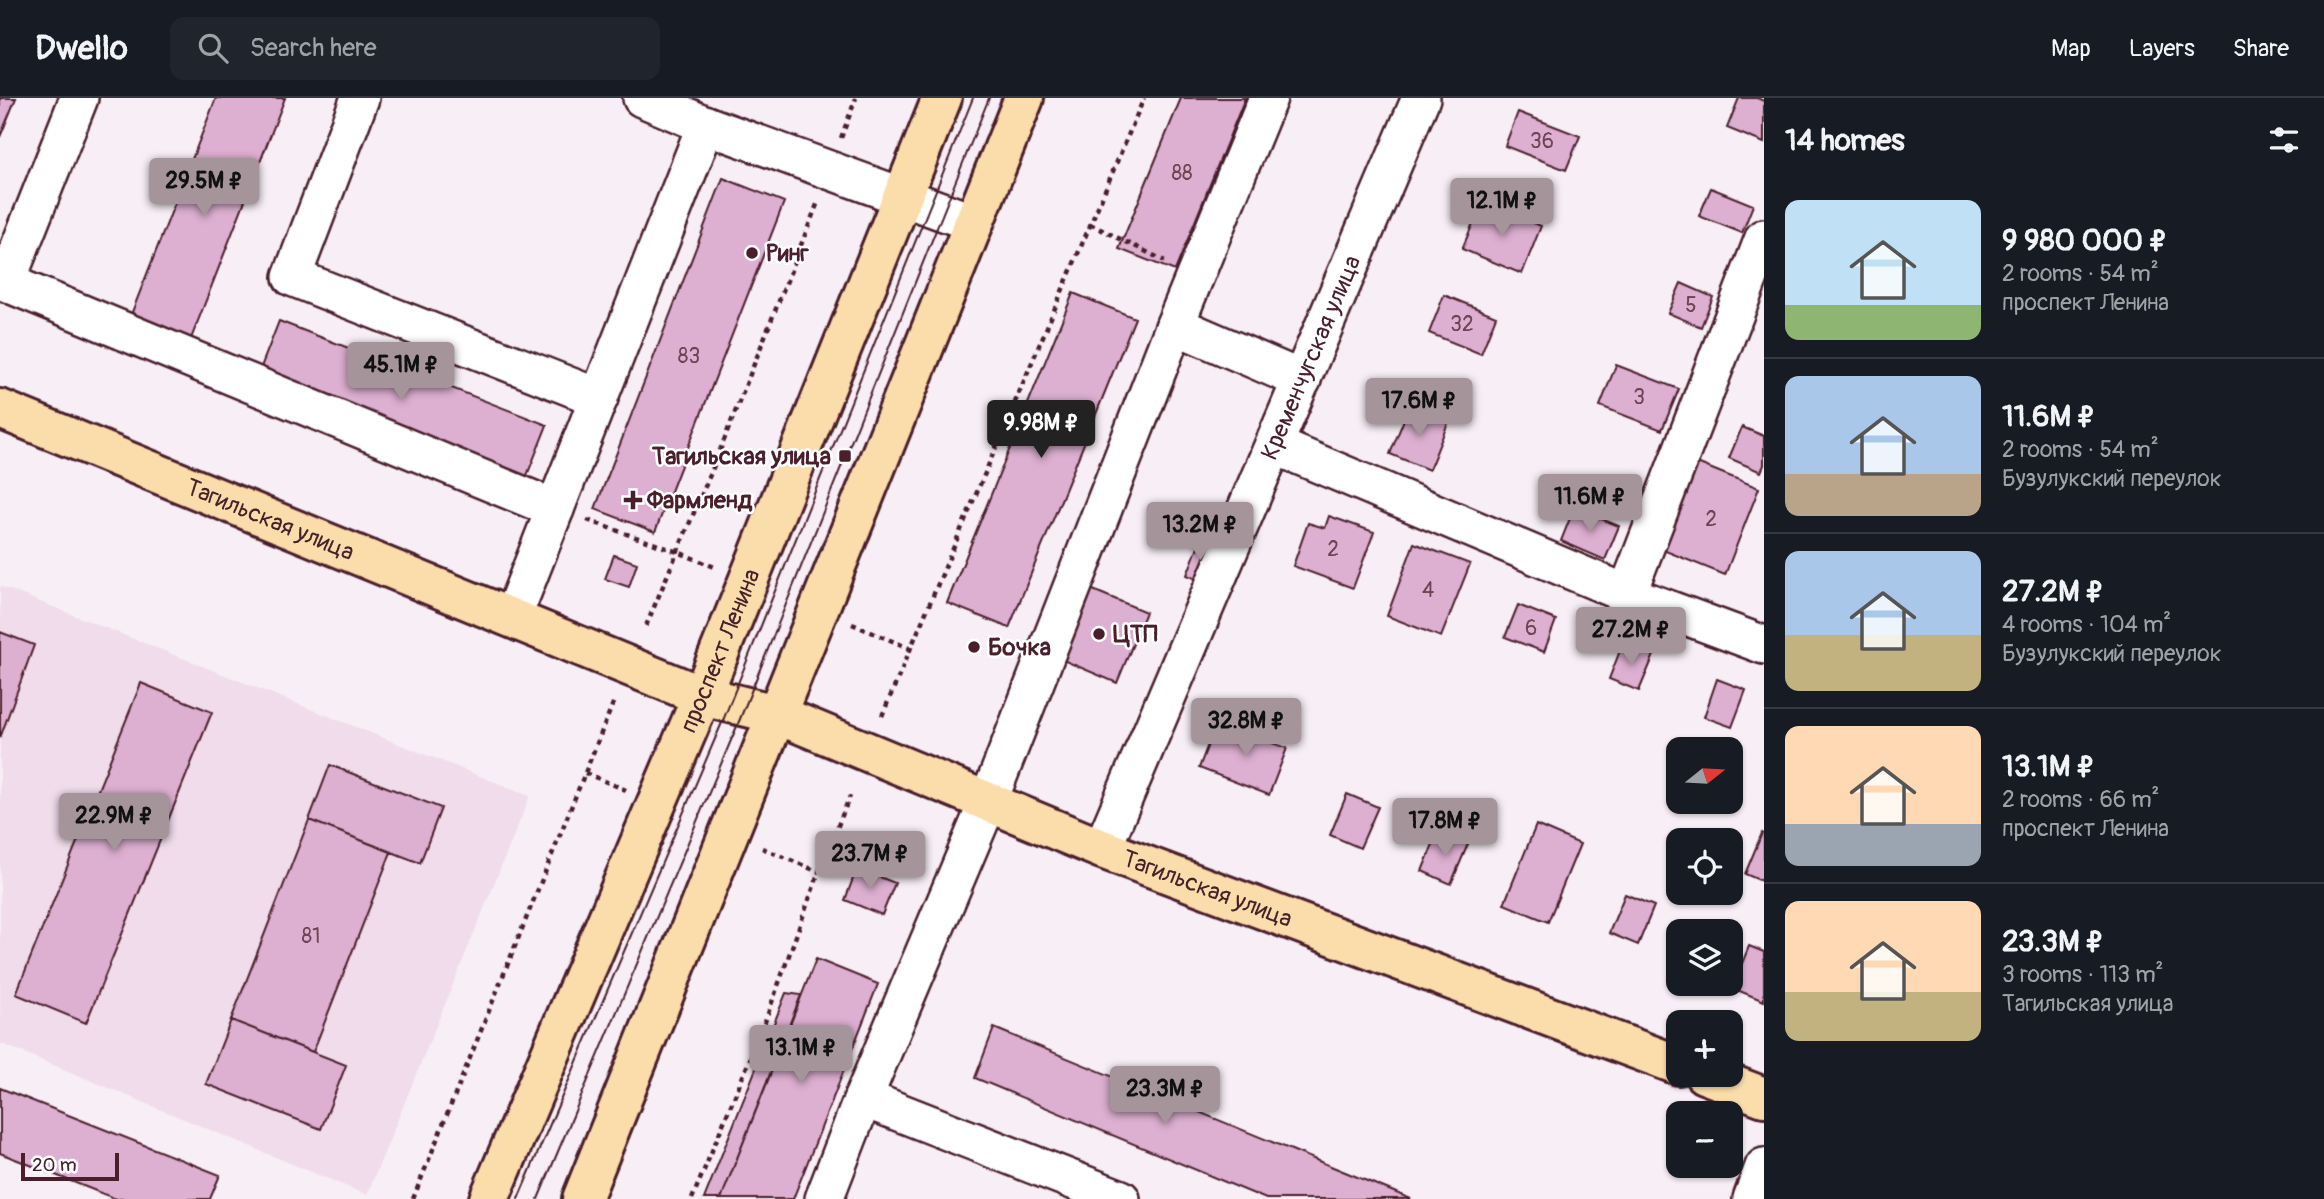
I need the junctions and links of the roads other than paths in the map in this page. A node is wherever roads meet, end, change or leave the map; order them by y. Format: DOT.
graph roads {
  1 [pos="79,98"];
  2 [pos="360,98"];
  3 [pos="942,98"];
  4 [pos="1024,98"];
  5 [pos="1268,98"];
  6 [pos="1421,98"];
  7 [pos="651,100"];
  8 [pos="706,125"];
  9 [pos="902,195"];
  10 [pos="974,223"];
  11 [pos="1764,238"];
  12 [pos="3,281"];
  13 [pos="1175,325"];
  14 [pos="1302,380"];
  15 [pos="598,398"];
  16 [pos="0,409"];
  17 [pos="1274,445"];
  18 [pos="555,509"];
  19 [pos="1627,594"];
  20 [pos="512,618"];
  21 [pos="1764,645"];
  22 [pos="702,696"];
  23 [pos="776,714"];
  24 [pos="988,802"];
  25 [pos="1102,849"];
  26 [pos="1666,1060"];
  27 [pos="1738,1087"];
  28 [pos="1764,1097"];
  29 [pos="863,1098"];
  30 [pos="1764,1167"];
  31 [pos="489,1199"];
  32 [pos="582,1199"];
  33 [pos="824,1199"];
  34 [pos="1121,1199"];
  35 [pos="1752,1199"];
  1 -- 12 [label="street"];
  2 -- 15 [label="street"];
  3 -- 9 [label="main road, проспект Ленина"];
  4 -- 10 [label="main road"];
  5 -- 13 [label="street"];
  6 -- 14 [label="street, Кременчугская улица"];
  7 -- 8 [label="street"];
  8 -- 9 [label="street"];
  8 -- 15 [label="street"];
  9 -- 10 [label="street"];
  9 -- 22 [label="main road, проспект Ленина"];
  10 -- 23 [label="main road"];
  11 -- 19 [label="street"];
  12 -- 18 [label="street"];
  13 -- 14 [label="street"];
  13 -- 24 [label="street"];
  14 -- 17 [label="street, Кременчугская улица"];
  15 -- 18 [label="street"];
  16 -- 20 [label="main road, Тагильская улица"];
  17 -- 19 [label="street"];
  17 -- 25 [label="street, Кременчугская улица"];
  18 -- 20 [label="street"];
  19 -- 21 [label="street"];
  20 -- 22 [label="main road, Тагильская улица"];
  22 -- 23 [label="main road, Тагильская улица"];
  22 -- 31 [label="main road, проспект Ленина"];
  23 -- 24 [label="main road, Тагильская улица"];
  23 -- 32 [label="main road"];
  24 -- 25 [label="main road, Тагильская улица"];
  24 -- 29 [label="street"];
  25 -- 26 [label="main road, Тагильская улица"];
  27 -- 28 [label="main road"];
  29 -- 33 [label="street"];
  29 -- 34 [label="street"];
  30 -- 35 [label="street"];
}
